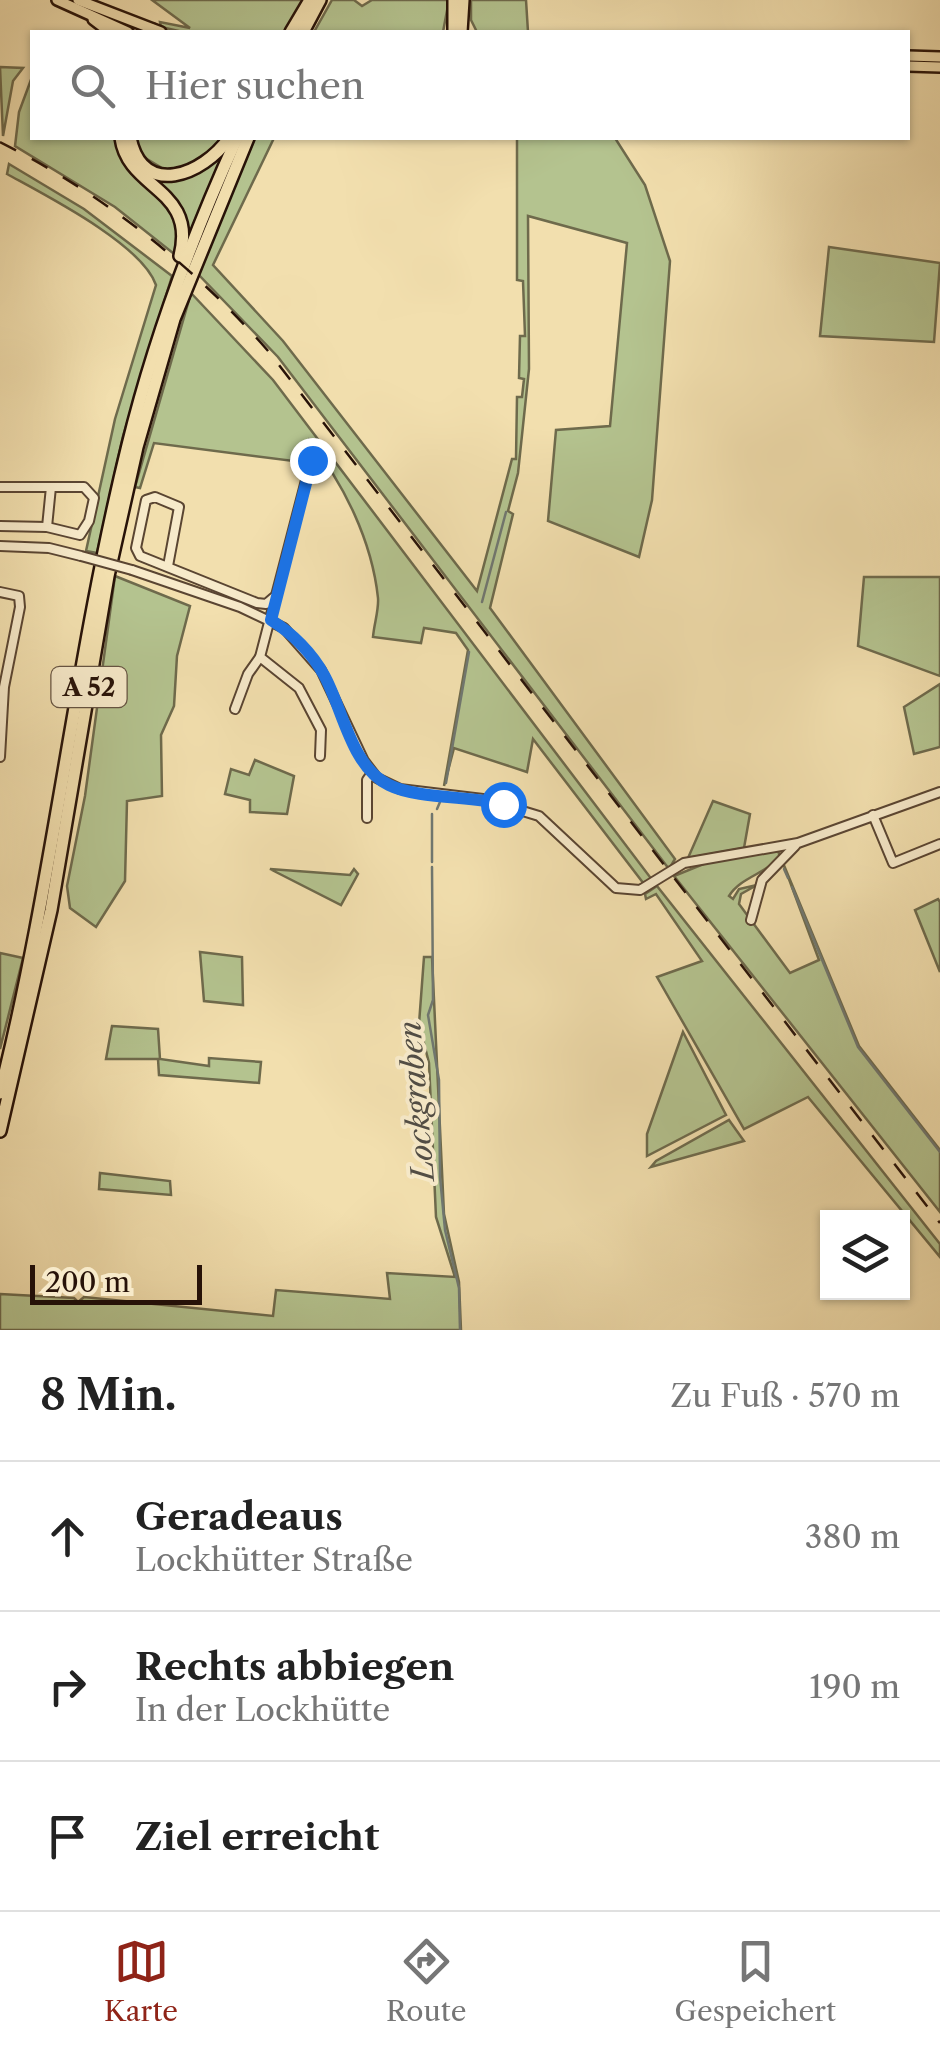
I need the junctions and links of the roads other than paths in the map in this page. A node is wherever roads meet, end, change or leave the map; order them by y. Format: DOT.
graph roads {
  1 [pos="58,0"];
  2 [pos="78,0"];
  3 [pos="317,3"];
  4 [pos="458,6"];
  5 [pos="94,19"];
  6 [pos="108,30"];
  7 [pos="123,30"];
  8 [pos="149,30"];
  9 [pos="293,30"];
  10 [pos="303,30"];
  11 [pos="451,30"];
  12 [pos="910,56"];
  13 [pos="940,57"];
  14 [pos="910,66"];
  15 [pos="940,66"];
  16 [pos="122,140"];
  17 [pos="131,140"];
  18 [pos="227,140"];
  19 [pos="236,140"];
  20 [pos="247,140"];
  21 [pos="166,314"];
  22 [pos="312,460"];
  23 [pos="0,486"];
  24 [pos="51,487"];
  25 [pos="0,526"];
  26 [pos="47,527"];
  27 [pos="0,546"];
  28 [pos="168,566"];
  29 [pos="0,592"];
  30 [pos="273,598"];
  31 [pos="271,620"];
  32 [pos="260,657"];
  33 [pos="3,670"];
  34 [pos="235,709"];
  35 [pos="320,756"];
  36 [pos="0,757"];
  37 [pos="372,773"];
  38 [pos="940,792"];
  39 [pos="873,815"];
  40 [pos="367,818"];
  41 [pos="798,843"];
  42 [pos="940,844"];
  43 [pos="751,920"];
  44 [pos="0,1094"];
  45 [pos="0,1131"];
  1 -- 5 [label="main road"];
  2 -- 8 [label="main road"];
  3 -- 9 [label="highway"];
  3 -- 10 [label="highway"];
  4 -- 11 [label="highway"];
  5 -- 6 [label="highway"];
  5 -- 7 [label="main road"];
  12 -- 13 [label="main road"];
  14 -- 15 [label="main road"];
  16 -- 21 [label="highway"];
  17 -- 18 [label="highway"];
  19 -- 21 [label="highway, A 52"];
  20 -- 45 [label="highway, A 52"];
  21 -- 44 [label="highway, A 52"];
  22 -- 30 [label="street"];
  23 -- 24 [label="street"];
  24 -- 26 [label="street"];
  24 -- 26 [label="street"];
  25 -- 26 [label="street"];
  27 -- 31 [label="street, bridge"];
  28 -- 28 [label="street"];
  28 -- 30 [label="street"];
  29 -- 33 [label="street"];
  30 -- 31 [label="street"];
  31 -- 32 [label="street"];
  31 -- 37 [label="street"];
  32 -- 34 [label="street"];
  32 -- 35 [label="street"];
  33 -- 36 [label="street"];
  37 -- 40 [label="street"];
  37 -- 41 [label="street"];
  38 -- 39 [label="street"];
  39 -- 41 [label="street"];
  39 -- 42 [label="street"];
  41 -- 43 [label="street"];
}
